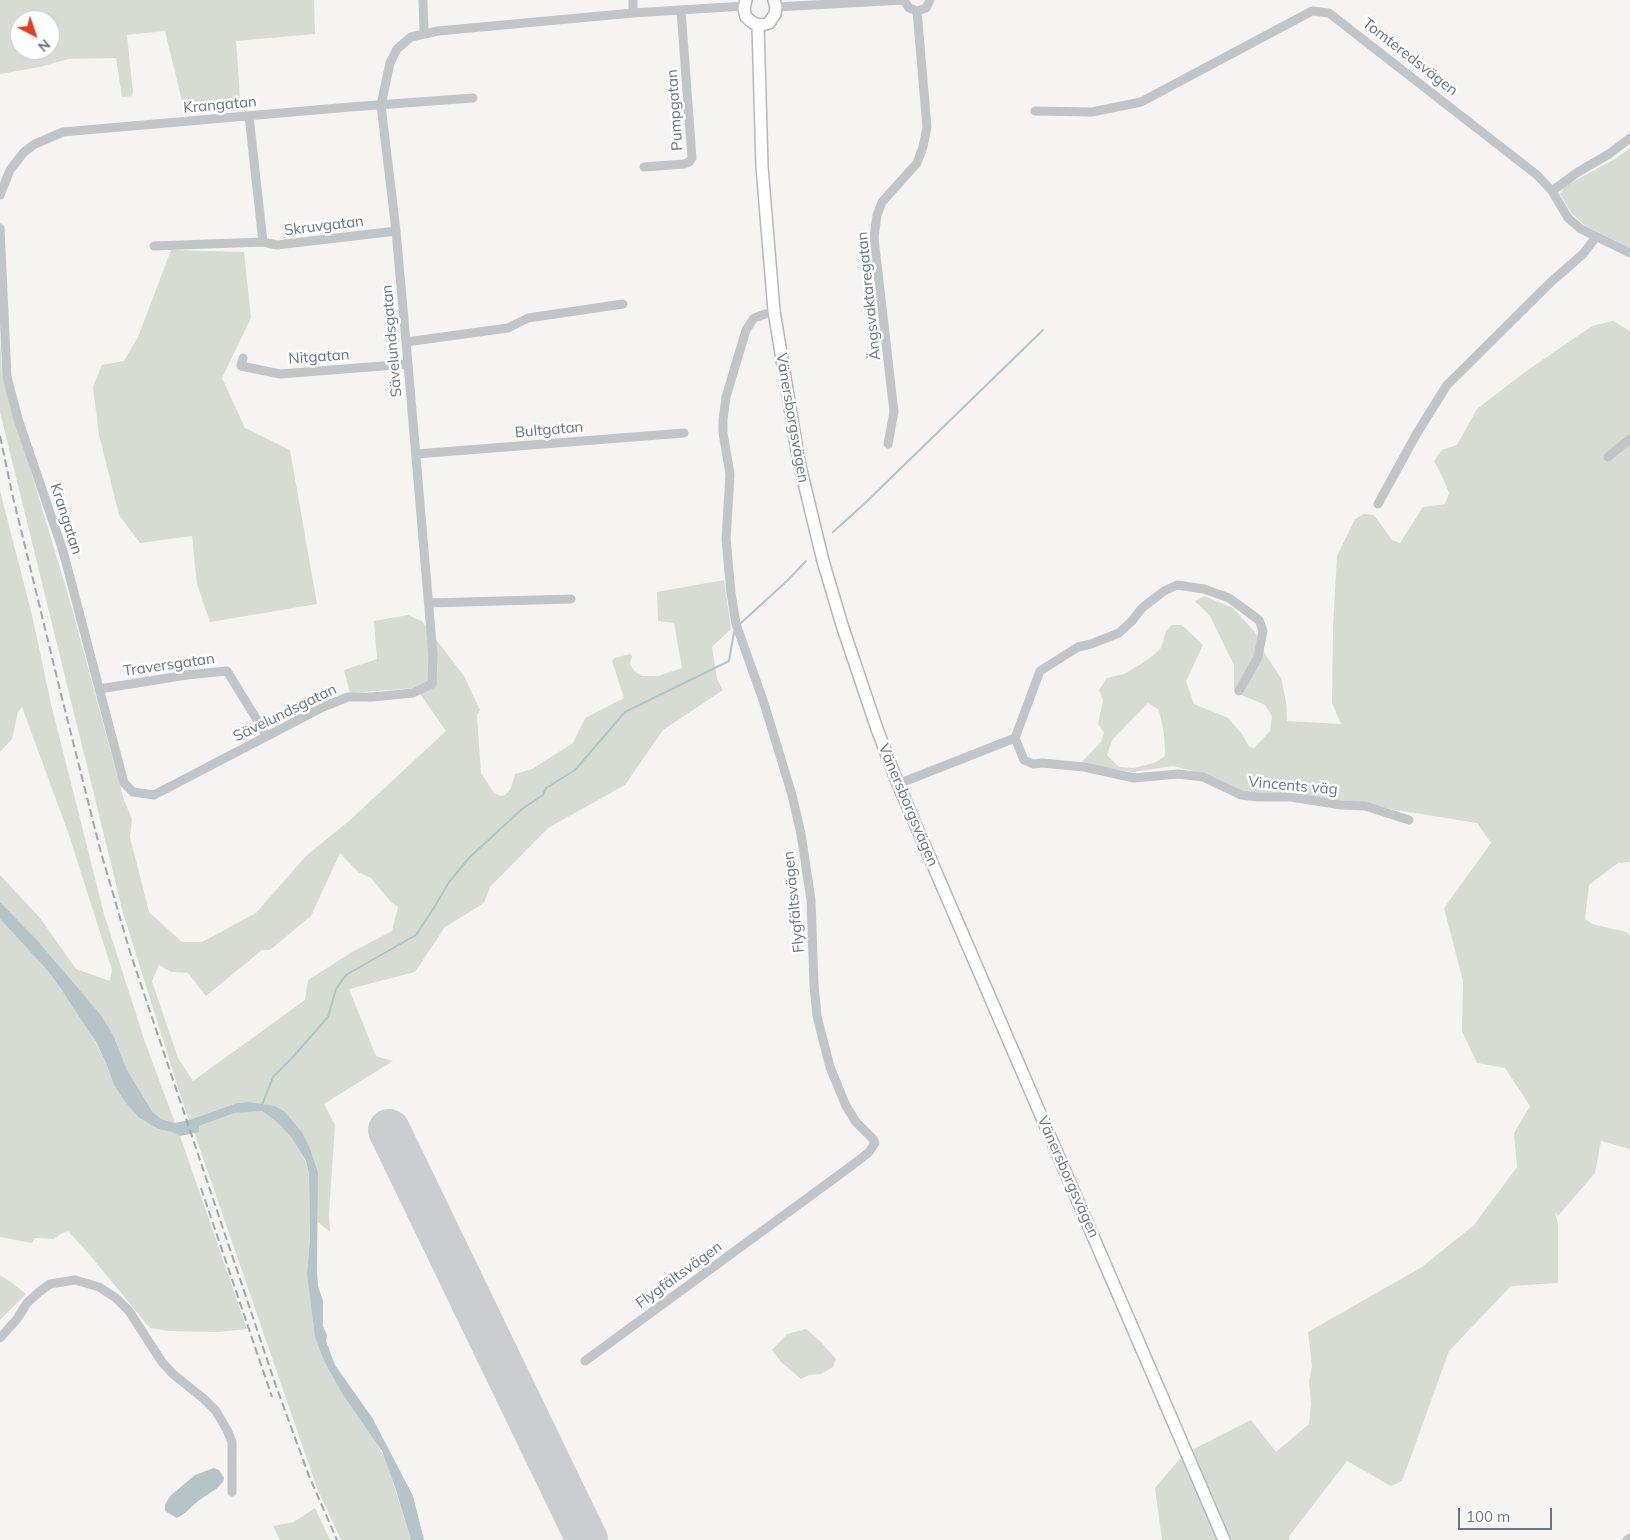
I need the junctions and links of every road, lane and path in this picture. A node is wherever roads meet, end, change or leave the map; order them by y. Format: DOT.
graph roads {
  1 [pos="423,0"];
  2 [pos="633,0"];
  3 [pos="904,0"];
  4 [pos="930,0"];
  5 [pos="745,3"];
  6 [pos="775,4"];
  7 [pos="681,10"];
  8 [pos="917,11"];
  9 [pos="633,13"];
  10 [pos="758,25"];
  11 [pos="424,33"];
  12 [pos="473,98"];
  13 [pos="381,105"];
  14 [pos="1035,111"];
  15 [pos="249,116"];
  16 [pos="1630,138"];
  17 [pos="644,167"];
  18 [pos="1552,190"];
  19 [pos="0,195"];
  20 [pos="0,228"];
  21 [pos="396,231"];
  22 [pos="1596,237"];
  23 [pos="263,242"];
  24 [pos="154,246"];
  25 [pos="1630,253"];
  26 [pos="622,304"];
  27 [pos="774,311"];
  28 [pos="406,342"];
  29 [pos="243,358"];
  30 [pos="408,364"];
  31 [pos="684,433"];
  32 [pos="1630,439"];
  33 [pos="888,444"];
  34 [pos="416,454"];
  35 [pos="1608,457"];
  36 [pos="1378,504"];
  37 [pos="571,599"];
  38 [pos="429,603"];
  39 [pos="99,689"];
  40 [pos="1240,692"];
  41 [pos="267,736"];
  42 [pos="1015,738"];
  43 [pos="898,784"];
  44 [pos="154,795"];
  45 [pos="1408,820"];
  46 [pos="0,1338"];
  47 [pos="586,1361"];
  48 [pos="232,1492"];
  49 [pos="1630,1538"];
  50 [pos="1224,1540"];
  51 [pos="1627,1540"];
  1 -- 11 [label="street"];
  2 -- 9 [label="street"];
  3 -- 6 [label="street"];
  3 -- 8 [label="street"];
  4 -- 8 [label="street"];
  5 -- 7 [label="street, Sävelundsgatan"];
  5 -- 10 [label="main road"];
  6 -- 10 [label="main road"];
  7 -- 9 [label="street, Sävelundsgatan"];
  7 -- 17 [label="street, Pumpgatan"];
  8 -- 33 [label="street, Ängsvaktaregatan"];
  9 -- 11 [label="street, Sävelundsgatan"];
  10 -- 27 [label="main road, Vänersborgsvägen"];
  11 -- 13 [label="street, Sävelundsgatan"];
  12 -- 13 [label="street, Krangatan"];
  13 -- 15 [label="street, Krangatan"];
  13 -- 21 [label="street, Sävelundsgatan"];
  14 -- 18 [label="street, Tomteredsvägen"];
  15 -- 19 [label="street, Krangatan"];
  15 -- 23 [label="street, Skruvgatan"];
  16 -- 18 [label="street"];
  18 -- 22 [label="street, Tomteredsvägen"];
  20 -- 39 [label="street, Krangatan"];
  21 -- 23 [label="street, Skruvgatan"];
  21 -- 28 [label="street, Sävelundsgatan"];
  22 -- 25 [label="street, Tomteredsvägen"];
  22 -- 36 [label="street"];
  23 -- 24 [label="street"];
  26 -- 28 [label="street"];
  27 -- 43 [label="main road, Vänersborgsvägen"];
  27 -- 47 [label="street, Flygfältsvägen"];
  28 -- 30 [label="street, Sävelundsgatan"];
  29 -- 30 [label="street, Nitgatan"];
  30 -- 34 [label="street, Sävelundsgatan"];
  31 -- 34 [label="street, Bultgatan"];
  32 -- 35 [label="street"];
  34 -- 38 [label="street, Sävelundsgatan"];
  37 -- 38 [label="street"];
  38 -- 41 [label="street, Sävelundsgatan"];
  39 -- 41 [label="street, Traversgatan"];
  39 -- 44 [label="street, Krangatan"];
  40 -- 42 [label="street"];
  41 -- 44 [label="street, Sävelundsgatan"];
  42 -- 43 [label="street"];
  42 -- 45 [label="street, Vincents väg"];
  43 -- 50 [label="main road, Vänersborgsvägen"];
  46 -- 48 [label="street"];
  49 -- 51 [label="street"];
}
